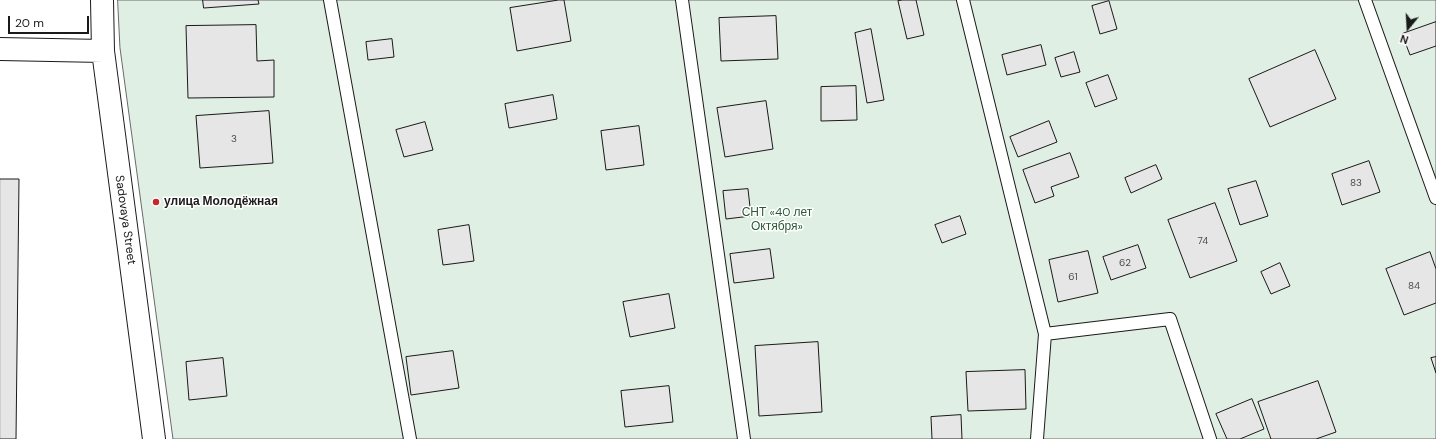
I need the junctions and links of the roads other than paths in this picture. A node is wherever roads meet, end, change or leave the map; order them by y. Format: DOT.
graph roads {
  1 [pos="102,0"];
  2 [pos="330,0"];
  3 [pos="682,0"];
  4 [pos="963,0"];
  5 [pos="1365,0"];
  6 [pos="0,49"];
  7 [pos="103,51"];
  8 [pos="1436,198"];
  9 [pos="1046,334"];
  10 [pos="154,439"];
  11 [pos="410,439"];
  12 [pos="744,439"];
  13 [pos="1037,439"];
  14 [pos="1210,439"];
  1 -- 7 [label="street, Sadovaya Street"];
  2 -- 11 [label="lane"];
  3 -- 12 [label="lane"];
  4 -- 9 [label="lane"];
  5 -- 8 [label="lane"];
  6 -- 7 [label="street"];
  7 -- 10 [label="street, Sadovaya Street"];
  9 -- 13 [label="lane"];
  9 -- 14 [label="lane"];
}
